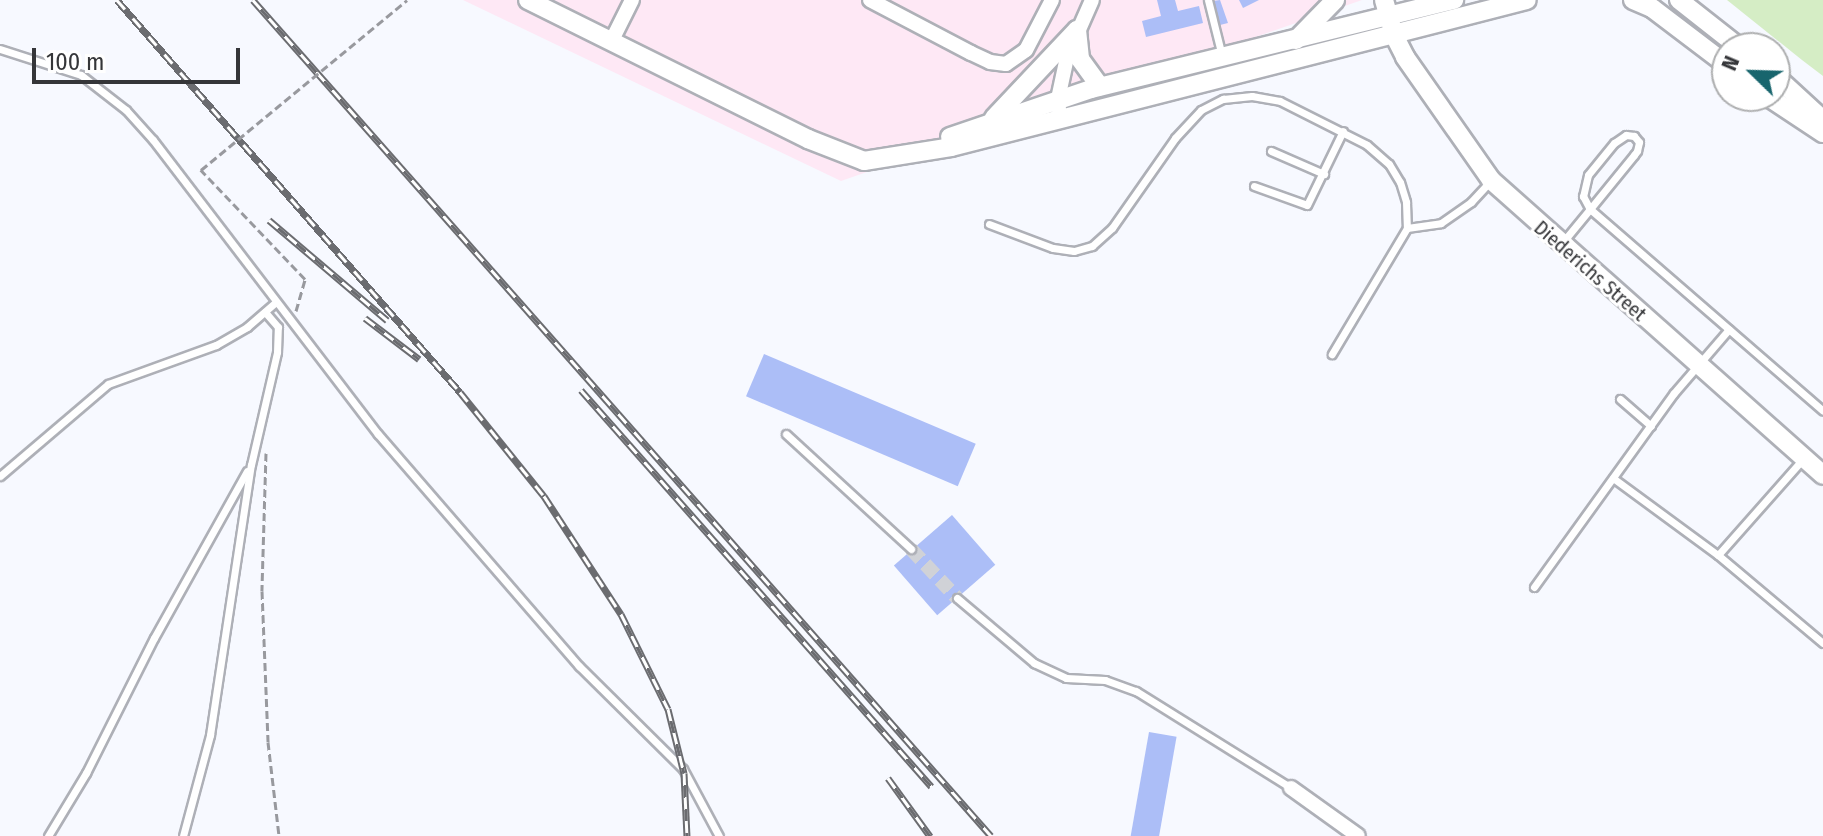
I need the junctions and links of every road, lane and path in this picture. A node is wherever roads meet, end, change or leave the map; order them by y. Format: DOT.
graph roads {
  1 [pos="407,0"];
  2 [pos="528,0"];
  3 [pos="632,0"];
  4 [pos="870,0"];
  5 [pos="1052,0"];
  6 [pos="1092,0"];
  7 [pos="1208,0"];
  8 [pos="1335,0"];
  9 [pos="1384,0"];
  10 [pos="1454,0"];
  11 [pos="1527,0"];
  12 [pos="1633,0"];
  13 [pos="1679,0"];
  14 [pos="1391,27"];
  15 [pos="1077,30"];
  16 [pos="1720,32"];
  17 [pos="1294,41"];
  18 [pos="611,42"];
  19 [pos="0,49"];
  20 [pos="1711,53"];
  21 [pos="1223,59"];
  22 [pos="1100,87"];
  23 [pos="1791,91"];
  24 [pos="1058,99"];
  25 [pos="1791,112"];
  26 [pos="1060,119"];
  27 [pos="1823,120"];
  28 [pos="990,122"];
  29 [pos="1343,131"];
  30 [pos="1823,133"];
  31 [pos="1271,151"];
  32 [pos="915,154"];
  33 [pos="1324,174"];
  34 [pos="1491,180"];
  35 [pos="1254,186"];
  36 [pos="1590,209"];
  37 [pos="989,224"];
  38 [pos="1407,228"];
  39 [pos="1561,244"];
  40 [pos="276,302"];
  41 [pos="296,311"];
  42 [pos="265,312"];
  43 [pos="1729,329"];
  44 [pos="1332,354"];
  45 [pos="1696,365"];
  46 [pos="1620,399"];
  47 [pos="1823,411"];
  48 [pos="1651,426"];
  49 [pos="786,434"];
  50 [pos="266,448"];
  51 [pos="1803,458"];
  52 [pos="251,465"];
  53 [pos="1823,475"];
  54 [pos="0,476"];
  55 [pos="1613,478"];
  56 [pos="911,549"];
  57 [pos="1718,555"];
  58 [pos="1534,587"];
  59 [pos="957,598"];
  60 [pos="1823,643"];
  61 [pos="1291,788"];
  62 [pos="48,836"];
  63 [pos="183,836"];
  64 [pos="279,836"];
  65 [pos="719,836"];
  66 [pos="1358,836"];
  1 -- 41 [label="path, bridge"];
  2 -- 18 [label="main road"];
  3 -- 18 [label="street"];
  4 -- 5 [label="street"];
  6 -- 15 [label="street"];
  7 -- 21 [label="lane"];
  8 -- 17 [label="main road"];
  9 -- 14 [label="main road, Diederichs Street"];
  10 -- 14 [label="main road"];
  11 -- 14 [label="main road"];
  12 -- 20 [label="main road"];
  13 -- 16 [label="main road"];
  14 -- 17 [label="main road"];
  14 -- 26 [label="main road"];
  14 -- 34 [label="main road, Diederichs Street"];
  15 -- 22 [label="main road"];
  15 -- 24 [label="street"];
  15 -- 28 [label="main road"];
  17 -- 21 [label="main road"];
  18 -- 32 [label="main road"];
  19 -- 40 [label="lane"];
  21 -- 22 [label="main road"];
  22 -- 24 [label="main road"];
  23 -- 27 [label="main road"];
  24 -- 26 [label="street"];
  24 -- 28 [label="main road"];
  25 -- 30 [label="main road"];
  26 -- 32 [label="main road"];
  28 -- 32 [label="main road"];
  29 -- 33 [label="lane"];
  29 -- 37 [label="lane"];
  29 -- 38 [label="lane"];
  31 -- 33 [label="lane"];
  33 -- 35 [label="lane"];
  34 -- 38 [label="lane"];
  34 -- 39 [label="main road, Diederichs Street"];
  36 -- 36 [label="lane"];
  36 -- 39 [label="lane"];
  36 -- 43 [label="lane"];
  38 -- 44 [label="lane"];
  39 -- 45 [label="main road, Diederichs Street"];
  40 -- 42 [label="lane"];
  40 -- 65 [label="lane"];
  42 -- 52 [label="lane"];
  42 -- 54 [label="lane"];
  43 -- 45 [label="lane"];
  43 -- 47 [label="lane"];
  45 -- 48 [label="lane"];
  45 -- 51 [label="main road, Diederichs Street"];
  46 -- 48 [label="lane"];
  48 -- 55 [label="lane"];
  49 -- 56 [label="lane"];
  50 -- 64 [label="path"];
  51 -- 53 [label="main road, Diederichs Street"];
  51 -- 57 [label="lane"];
  52 -- 62 [label="lane"];
  52 -- 63 [label="lane"];
  55 -- 57 [label="lane"];
  55 -- 58 [label="lane"];
  57 -- 60 [label="lane"];
  59 -- 61 [label="lane"];
  61 -- 66 [label="street"];
}
